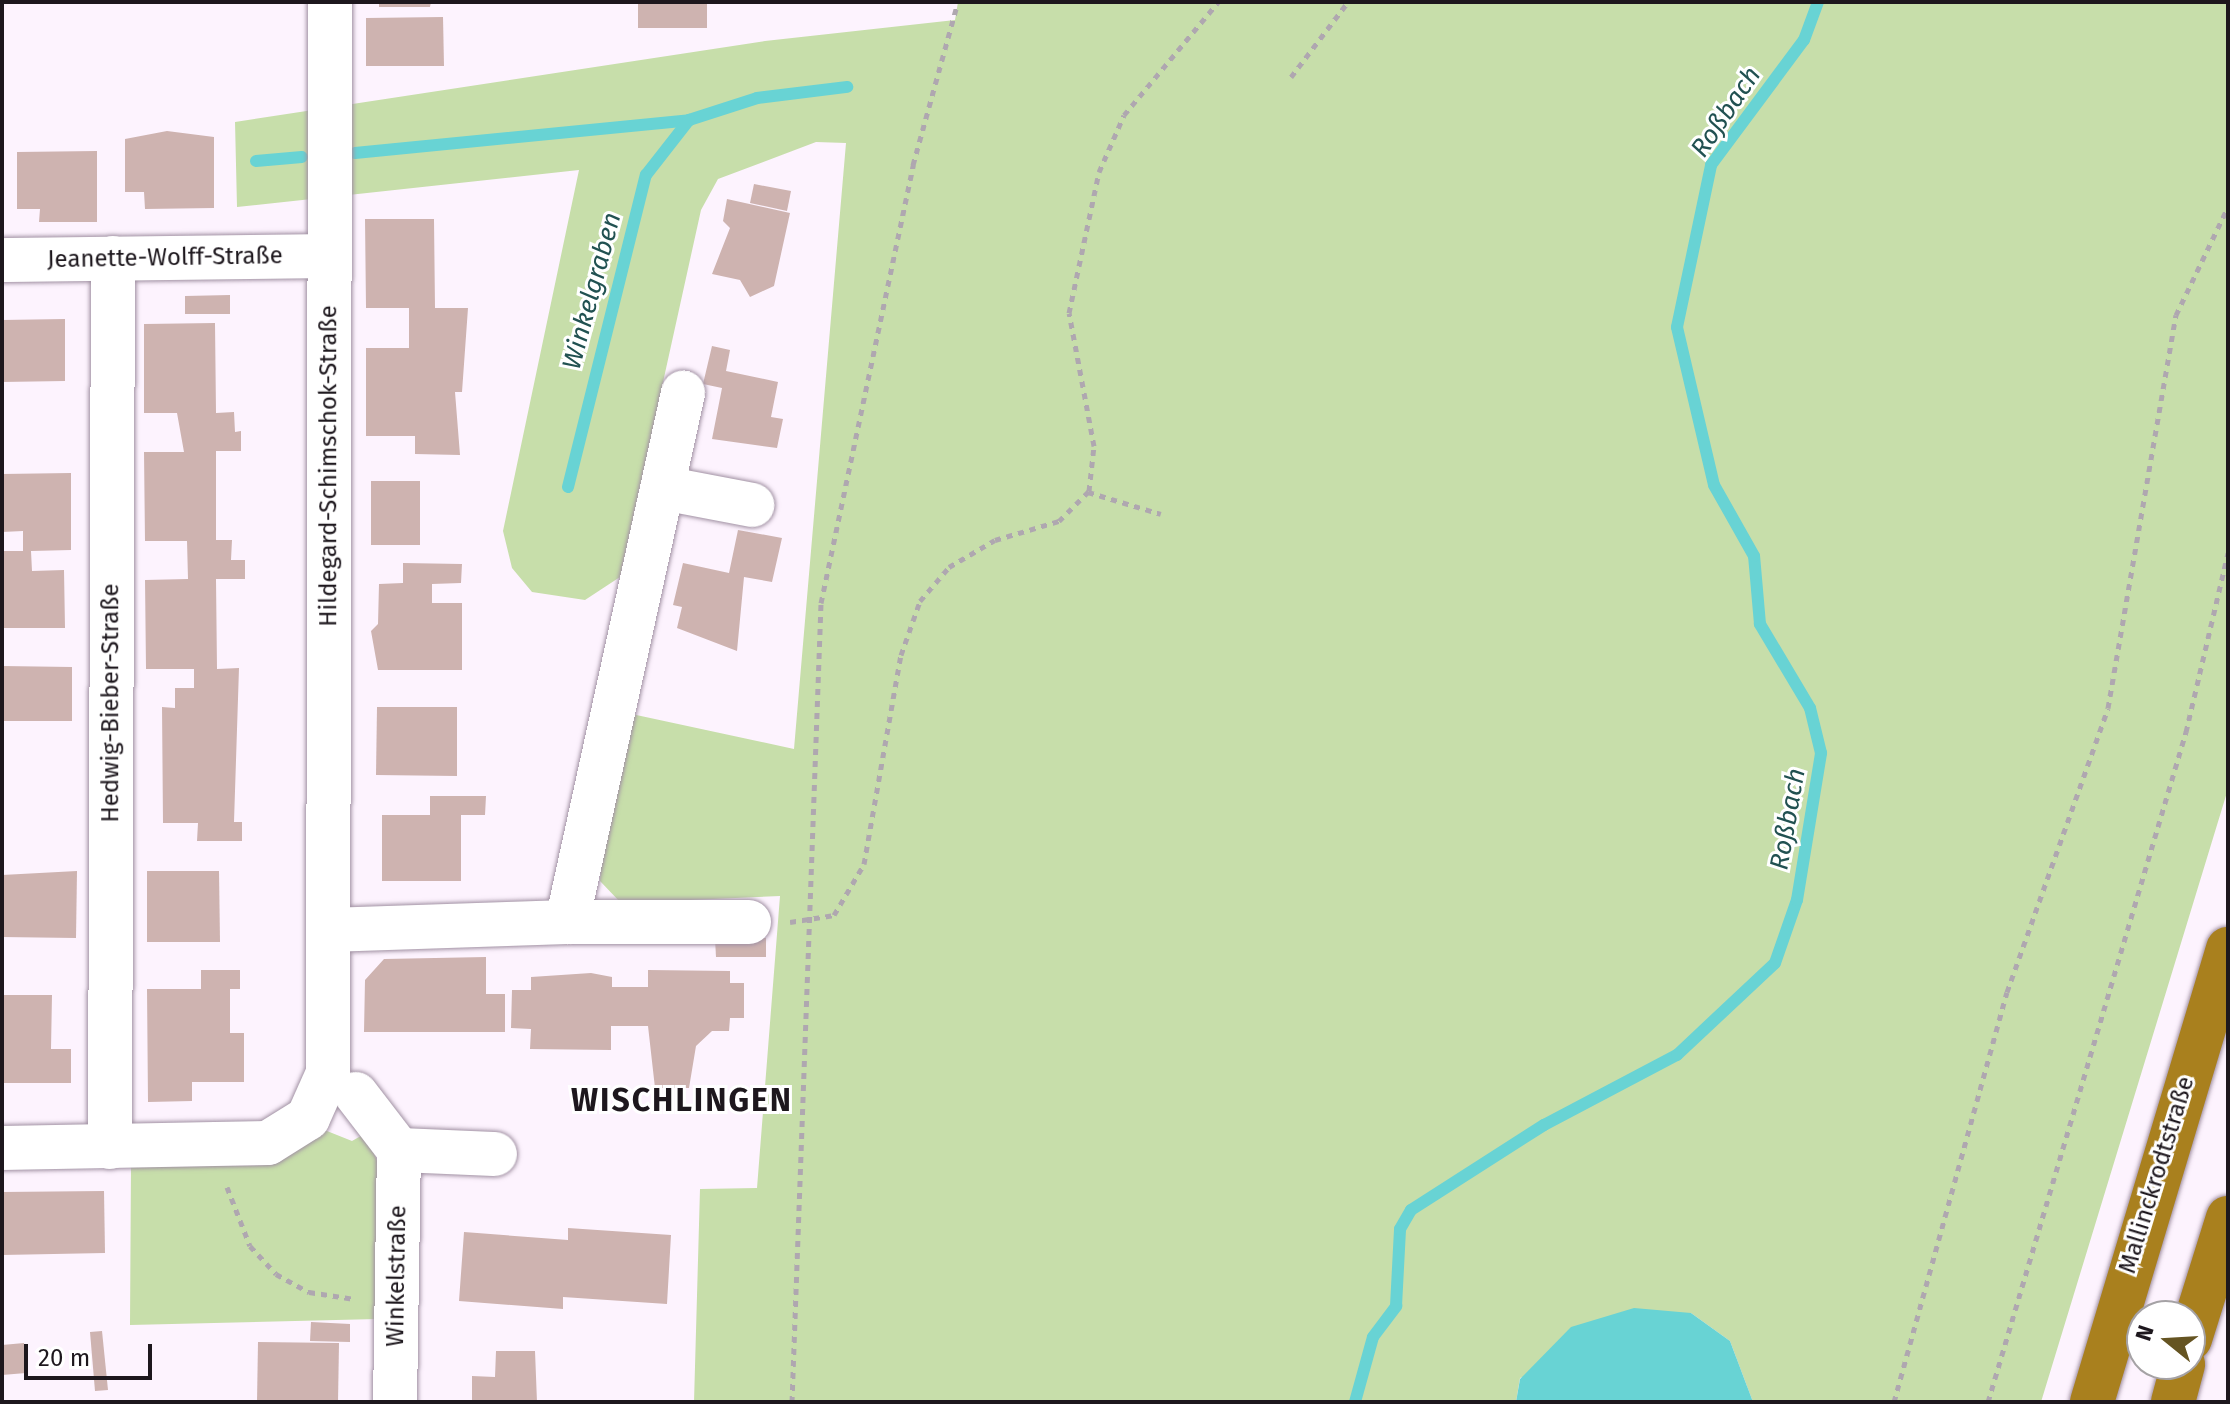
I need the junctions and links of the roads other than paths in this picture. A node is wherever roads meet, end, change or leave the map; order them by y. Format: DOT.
graph roads {
  1 [pos="330,2"];
  2 [pos="329,256"];
  3 [pos="113,258"];
  4 [pos="2,260"];
  5 [pos="683,393"];
  6 [pos="663,488"];
  7 [pos="752,505"];
  8 [pos="567,922"];
  9 [pos="749,922"];
  10 [pos="328,930"];
  11 [pos="2228,949"];
  12 [pos="356,1094"];
  13 [pos="110,1147"];
  14 [pos="2,1148"];
  15 [pos="399,1150"];
  16 [pos="495,1154"];
  17 [pos="2228,1218"];
  18 [pos="2202,1300"];
  19 [pos="2179,1380"];
  20 [pos="395,1402"];
  21 [pos="2092,1402"];
  22 [pos="2173,1402"];
  1 -- 2 [label="street, Hildegard-Schimschok-Straße"];
  2 -- 3 [label="street, Jeanette-Wolff-Straße"];
  2 -- 10 [label="street, Hildegard-Schimschok-Straße"];
  3 -- 4 [label="street, Jeanette-Wolff-Straße"];
  3 -- 13 [label="street, Hedwig-Bieber-Straße"];
  5 -- 6 [label="street"];
  6 -- 7 [label="street"];
  6 -- 8 [label="street"];
  8 -- 9 [label="street"];
  8 -- 10 [label="street"];
  10 -- 13 [label="street, Hildegard-Schimschok-Straße"];
  11 -- 21 [label="highway, Mallinckrodtstraße"];
  12 -- 15 [label="street"];
  13 -- 14 [label="street, Hildegard-Schimschok-Straße"];
  15 -- 16 [label="street"];
  15 -- 20 [label="street, Winkelstraße"];
  17 -- 18 [label="highway"];
  19 -- 22 [label="highway"];
}
